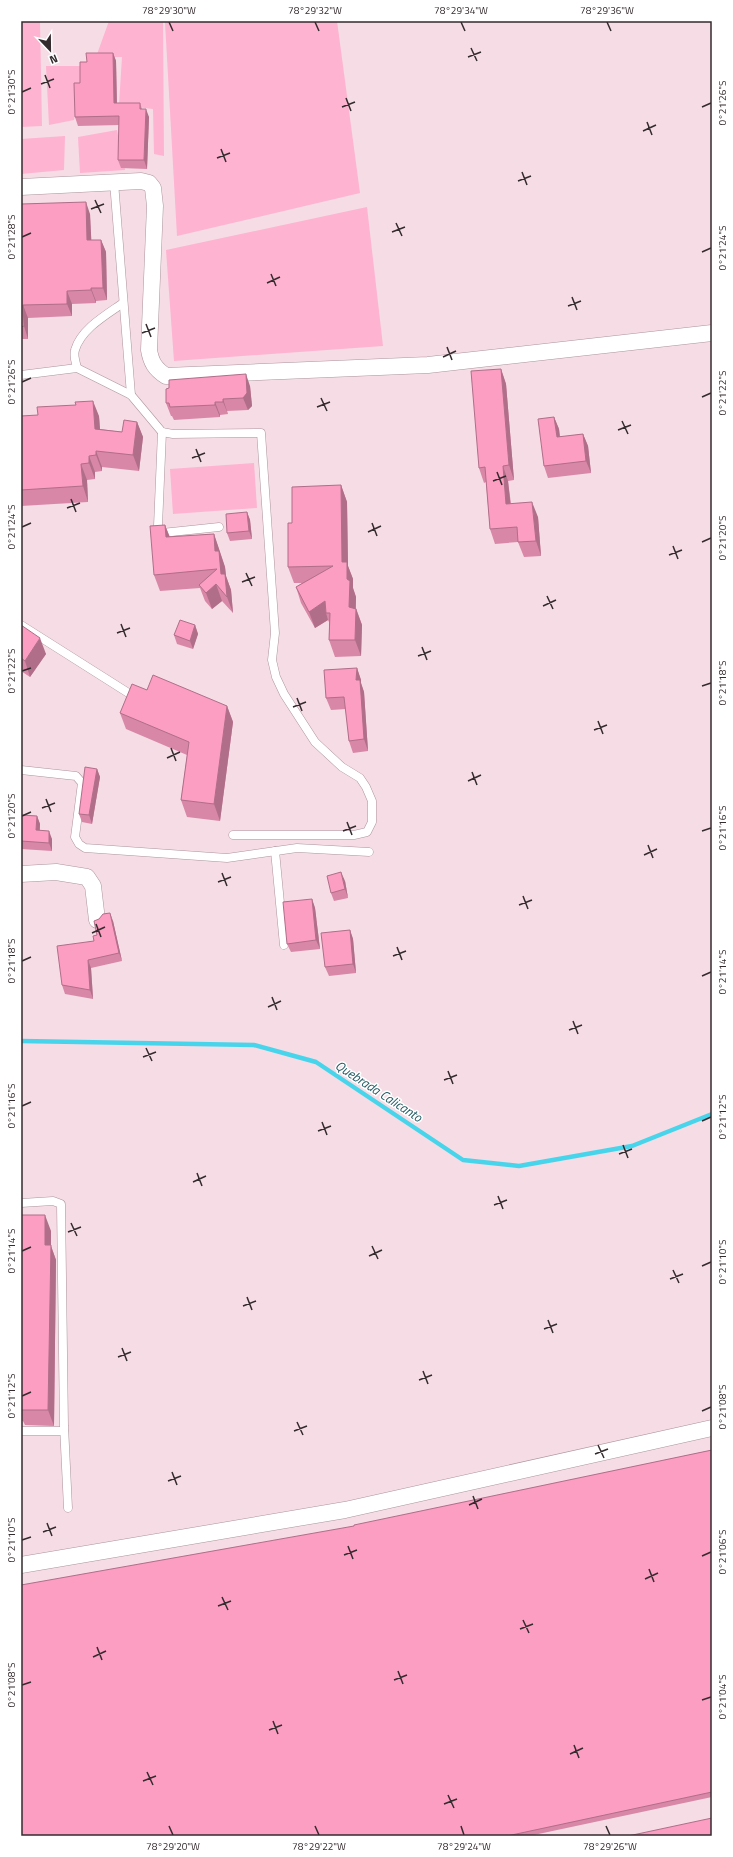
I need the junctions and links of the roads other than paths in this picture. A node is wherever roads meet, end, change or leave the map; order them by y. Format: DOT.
graph roads {
  1 [pos="114,182"];
  2 [pos="21,187"];
  3 [pos="123,304"];
  4 [pos="712,333"];
  5 [pos="77,368"];
  6 [pos="21,375"];
  7 [pos="131,395"];
  8 [pos="162,432"];
  9 [pos="219,527"];
  10 [pos="21,625"];
  11 [pos="130,694"];
  12 [pos="21,770"];
  13 [pos="233,835"];
  14 [pos="275,851"];
  15 [pos="369,852"];
  16 [pos="21,874"];
  17 [pos="98,920"];
  18 [pos="284,945"];
  19 [pos="21,1203"];
  20 [pos="712,1428"];
  21 [pos="21,1431"];
  22 [pos="64,1431"];
  23 [pos="68,1508"];
  24 [pos="21,1565"];
  1 -- 2 [label="street"];
  1 -- 3 [label="lane"];
  1 -- 4 [label="street"];
  3 -- 5 [label="lane"];
  3 -- 7 [label="lane"];
  5 -- 6 [label="lane"];
  5 -- 7 [label="lane"];
  7 -- 8 [label="lane"];
  8 -- 9 [label="lane"];
  8 -- 13 [label="lane"];
  10 -- 11 [label="lane"];
  12 -- 14 [label="lane"];
  14 -- 15 [label="lane"];
  14 -- 18 [label="lane"];
  16 -- 17 [label="street"];
  19 -- 22 [label="lane"];
  20 -- 24 [label="street"];
  21 -- 22 [label="lane"];
  22 -- 23 [label="lane"];
}
